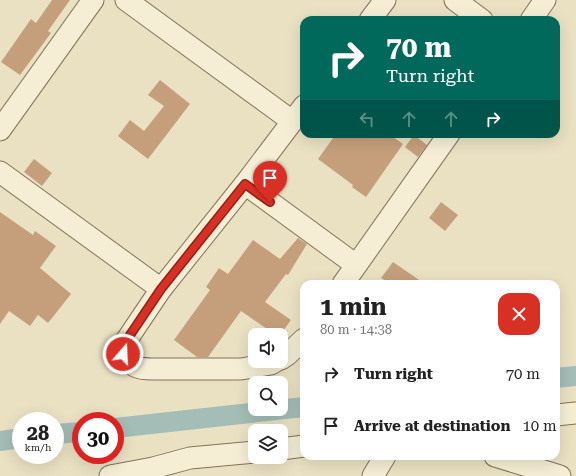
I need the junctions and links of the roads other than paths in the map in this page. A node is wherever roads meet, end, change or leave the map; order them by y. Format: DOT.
graph roads {
  1 [pos="93,0"];
  2 [pos="126,0"];
  3 [pos="385,0"];
  4 [pos="455,0"];
  5 [pos="545,0"];
  6 [pos="373,16"];
  7 [pos="477,16"];
  8 [pos="534,16"];
  9 [pos="298,113"];
  10 [pos="0,130"];
  11 [pos="439,138"];
  12 [pos="0,172"];
  13 [pos="245,184"];
  14 [pos="356,265"];
  15 [pos="346,280"];
  16 [pos="161,289"];
  17 [pos="300,343"];
  18 [pos="288,354"];
  19 [pos="248,368"];
  20 [pos="576,413"];
  21 [pos="560,415"];
  22 [pos="300,447"];
  23 [pos="288,448"];
  24 [pos="248,453"];
  25 [pos="383,460"];
  26 [pos="508,460"];
  27 [pos="110,476"];
  28 [pos="373,476"];
  29 [pos="560,476"];
  1 -- 10 [label="street"];
  2 -- 9 [label="street"];
  3 -- 6 [label="street"];
  4 -- 7 [label="street"];
  5 -- 8 [label="street"];
  9 -- 13 [label="street"];
  11 -- 14 [label="street"];
  12 -- 16 [label="street"];
  13 -- 14 [label="street"];
  13 -- 16 [label="street"];
  14 -- 15 [label="street"];
  16 -- 19 [label="street"];
  17 -- 18 [label="street"];
  20 -- 21 [label="street"];
  22 -- 23 [label="street"];
  24 -- 27 [label="street"];
  25 -- 28 [label="street"];
  26 -- 29 [label="street"];
}
